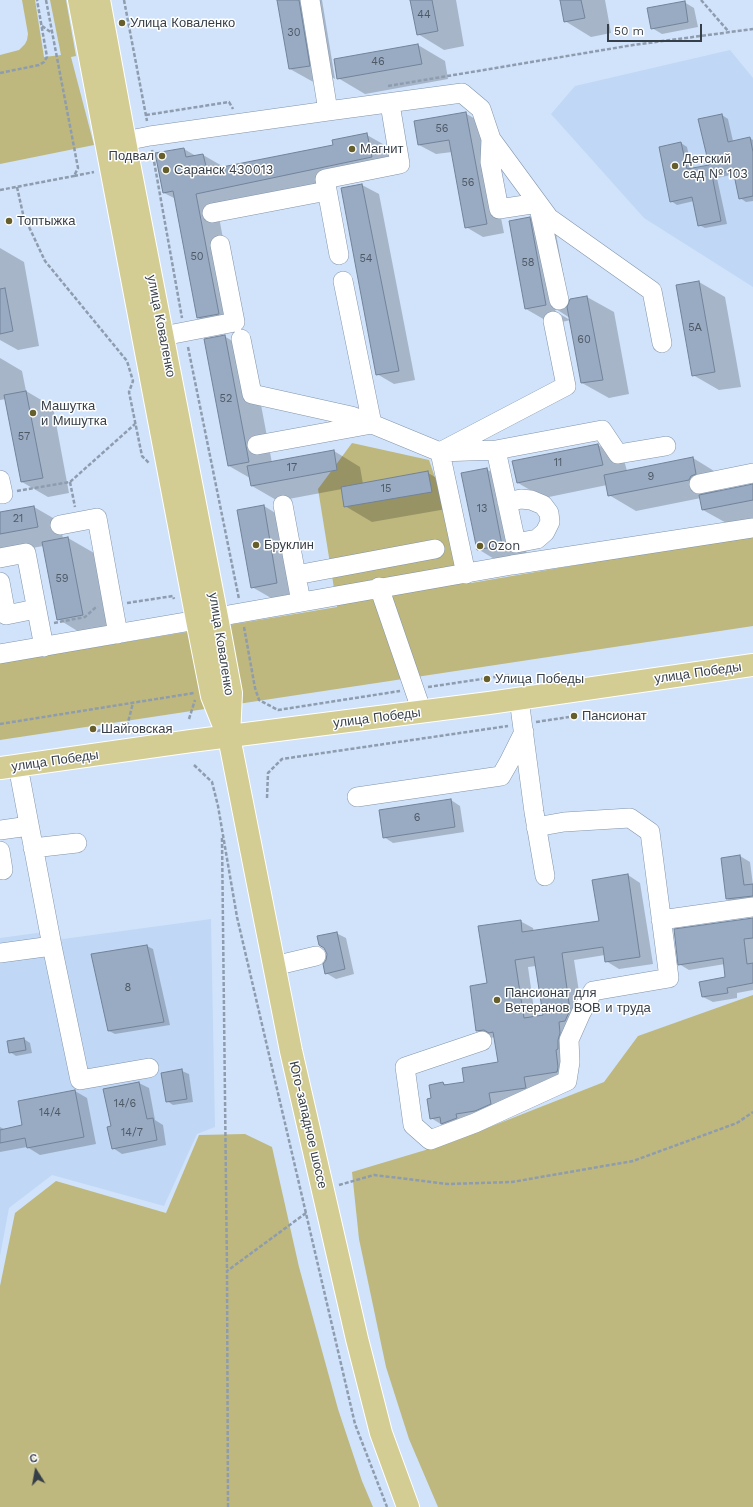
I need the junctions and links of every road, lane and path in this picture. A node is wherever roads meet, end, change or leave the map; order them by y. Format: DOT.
graph roads {
  1 [pos="37,0"];
  2 [pos="46,0"];
  3 [pos="79,0"];
  4 [pos="99,0"];
  5 [pos="310,0"];
  6 [pos="701,0"];
  7 [pos="125,1"];
  8 [pos="42,26"];
  9 [pos="753,29"];
  10 [pos="730,32"];
  11 [pos="53,33"];
  12 [pos="0,73"];
  13 [pos="387,95"];
  14 [pos="239,109"];
  15 [pos="328,111"];
  16 [pos="146,115"];
  17 [pos="150,136"];
  18 [pos="491,139"];
  19 [pos="115,143"];
  20 [pos="153,158"];
  21 [pos="120,166"];
  22 [pos="74,176"];
  23 [pos="17,187"];
  24 [pos="0,190"];
  25 [pos="327,191"];
  26 [pos="538,203"];
  27 [pos="212,213"];
  28 [pos="220,245"];
  29 [pos="338,255"];
  30 [pos="343,281"];
  31 [pos="559,300"];
  32 [pos="553,321"];
  33 [pos="185,332"];
  34 [pos="163,336"];
  35 [pos="241,339"];
  36 [pos="662,343"];
  37 [pos="136,424"];
  38 [pos="372,424"];
  39 [pos="256,445"];
  40 [pos="666,446"];
  41 [pos="496,450"];
  42 [pos="440,452"];
  43 [pos="151,464"];
  44 [pos="753,474"];
  45 [pos="70,482"];
  46 [pos="700,484"];
  47 [pos="1,489"];
  48 [pos="507,502"];
  49 [pos="283,505"];
  50 [pos="753,517"];
  51 [pos="69,523"];
  52 [pos="753,528"];
  53 [pos="435,549"];
  54 [pos="0,558"];
  55 [pos="465,567"];
  56 [pos="0,582"];
  57 [pos="379,588"];
  58 [pos="299,589"];
  59 [pos="179,595"];
  60 [pos="173,596"];
  61 [pos="240,607"];
  62 [pos="36,609"];
  63 [pos="207,618"];
  64 [pos="118,634"];
  65 [pos="44,646"];
  66 [pos="0,654"];
  67 [pos="753,665"];
  68 [pos="509,675"];
  69 [pos="414,689"];
  70 [pos="194,693"];
  71 [pos="519,699"];
  72 [pos="134,703"];
  73 [pos="422,712"];
  74 [pos="568,717"];
  75 [pos="0,724"];
  76 [pos="524,728"];
  77 [pos="97,731"];
  78 [pos="229,738"];
  79 [pos="194,764"];
  80 [pos="9,767"];
  81 [pos="357,797"];
  82 [pos="267,798"];
  83 [pos="29,826"];
  84 [pos="536,827"];
  85 [pos="222,829"];
  86 [pos="0,830"];
  87 [pos="77,843"];
  88 [pos="33,848"];
  89 [pos="545,876"];
  90 [pos="753,907"];
  91 [pos="661,920"];
  92 [pos="52,946"];
  93 [pos="0,953"];
  94 [pos="316,956"];
  95 [pos="274,966"];
  96 [pos="482,1041"];
  97 [pos="149,1068"];
  98 [pos="753,1112"];
  99 [pos="323,1190"];
  100 [pos="306,1213"];
  101 [pos="227,1271"];
  102 [pos="228,1507"];
  103 [pos="387,1507"];
  104 [pos="408,1507"];
  1 -- 8 [label="path"];
  2 -- 11 [label="path"];
  3 -- 19 [label="main road, улица Коваленко"];
  4 -- 19 [label="main road, улица Коваленко"];
  5 -- 15 [label="street"];
  6 -- 10 [label="path"];
  7 -- 16 [label="path"];
  8 -- 11 [label="path"];
  8 -- 12 [label="path"];
  9 -- 10 [label="path"];
  10 -- 13 [label="path"];
  11 -- 22 [label="path"];
  13 -- 15 [label="street"];
  13 -- 18 [label="street"];
  13 -- 25 [label="street"];
  14 -- 16 [label="path"];
  15 -- 17 [label="street"];
  16 -- 17 [label="path"];
  17 -- 19 [label="street"];
  17 -- 20 [label="path"];
  18 -- 26 [label="street"];
  18 -- 26 [label="street"];
  19 -- 21 [label="main road, улица Коваленко"];
  20 -- 21 [label="path"];
  20 -- 33 [label="path"];
  21 -- 22 [label="path"];
  21 -- 34 [label="main road, улица Коваленко"];
  21 -- 63 [label="main road, улица Коваленко"];
  22 -- 23 [label="path"];
  23 -- 24 [label="path"];
  23 -- 37 [label="path"];
  25 -- 27 [label="street"];
  25 -- 29 [label="street"];
  26 -- 31 [label="street"];
  26 -- 36 [label="street"];
  28 -- 33 [label="street"];
  30 -- 38 [label="street"];
  32 -- 42 [label="street"];
  33 -- 34 [label="street"];
  33 -- 61 [label="path"];
  34 -- 63 [label="main road, улица Коваленко"];
  35 -- 38 [label="street"];
  37 -- 43 [label="path"];
  37 -- 45 [label="path"];
  38 -- 39 [label="street"];
  38 -- 42 [label="street"];
  40 -- 41 [label="street"];
  41 -- 42 [label="street"];
  41 -- 48 [label="street"];
  42 -- 55 [label="street"];
  44 -- 46 [label="street"];
  45 -- 47 [label="path"];
  45 -- 51 [label="path"];
  49 -- 58 [label="street"];
  50 -- 55 [label="street"];
  51 -- 64 [label="street"];
  52 -- 55 [label="street"];
  53 -- 58 [label="street"];
  54 -- 62 [label="street"];
  55 -- 57 [label="street"];
  55 -- 58 [label="street"];
  56 -- 62 [label="street"];
  57 -- 58 [label="street"];
  57 -- 69 [label="street"];
  58 -- 61 [label="street"];
  59 -- 60 [label="path"];
  61 -- 63 [label="street"];
  61 -- 69 [label="path"];
  62 -- 65 [label="street"];
  63 -- 64 [label="street"];
  63 -- 78 [label="main road, улица Коваленко"];
  64 -- 65 [label="street"];
  65 -- 66 [label="street"];
  67 -- 71 [label="main road, улица Победы"];
  68 -- 69 [label="path"];
  69 -- 73 [label="street"];
  70 -- 72 [label="path"];
  71 -- 73 [label="main road, улица Победы"];
  71 -- 76 [label="street"];
  72 -- 75 [label="path"];
  72 -- 77 [label="path"];
  73 -- 78 [label="main road, улица Победы"];
  74 -- 76 [label="path"];
  76 -- 81 [label="street"];
  76 -- 82 [label="path"];
  76 -- 84 [label="street"];
  78 -- 80 [label="main road, улица Победы"];
  78 -- 95 [label="main road, Юго-западное шоссе"];
  79 -- 85 [label="path"];
  80 -- 83 [label="street"];
  83 -- 86 [label="street"];
  83 -- 88 [label="street"];
  84 -- 89 [label="street"];
  84 -- 91 [label="street"];
  85 -- 100 [label="path"];
  85 -- 101 [label="path"];
  87 -- 88 [label="street"];
  88 -- 92 [label="street"];
  90 -- 91 [label="street"];
  91 -- 96 [label="street"];
  92 -- 93 [label="street"];
  92 -- 97 [label="street"];
  94 -- 95 [label="street"];
  95 -- 99 [label="main road, Юго-западное шоссе"];
  98 -- 99 [label="path"];
  99 -- 104 [label="main road, Юго-западное шоссе"];
  100 -- 101 [label="path"];
  100 -- 103 [label="path"];
  101 -- 102 [label="path"];
}
